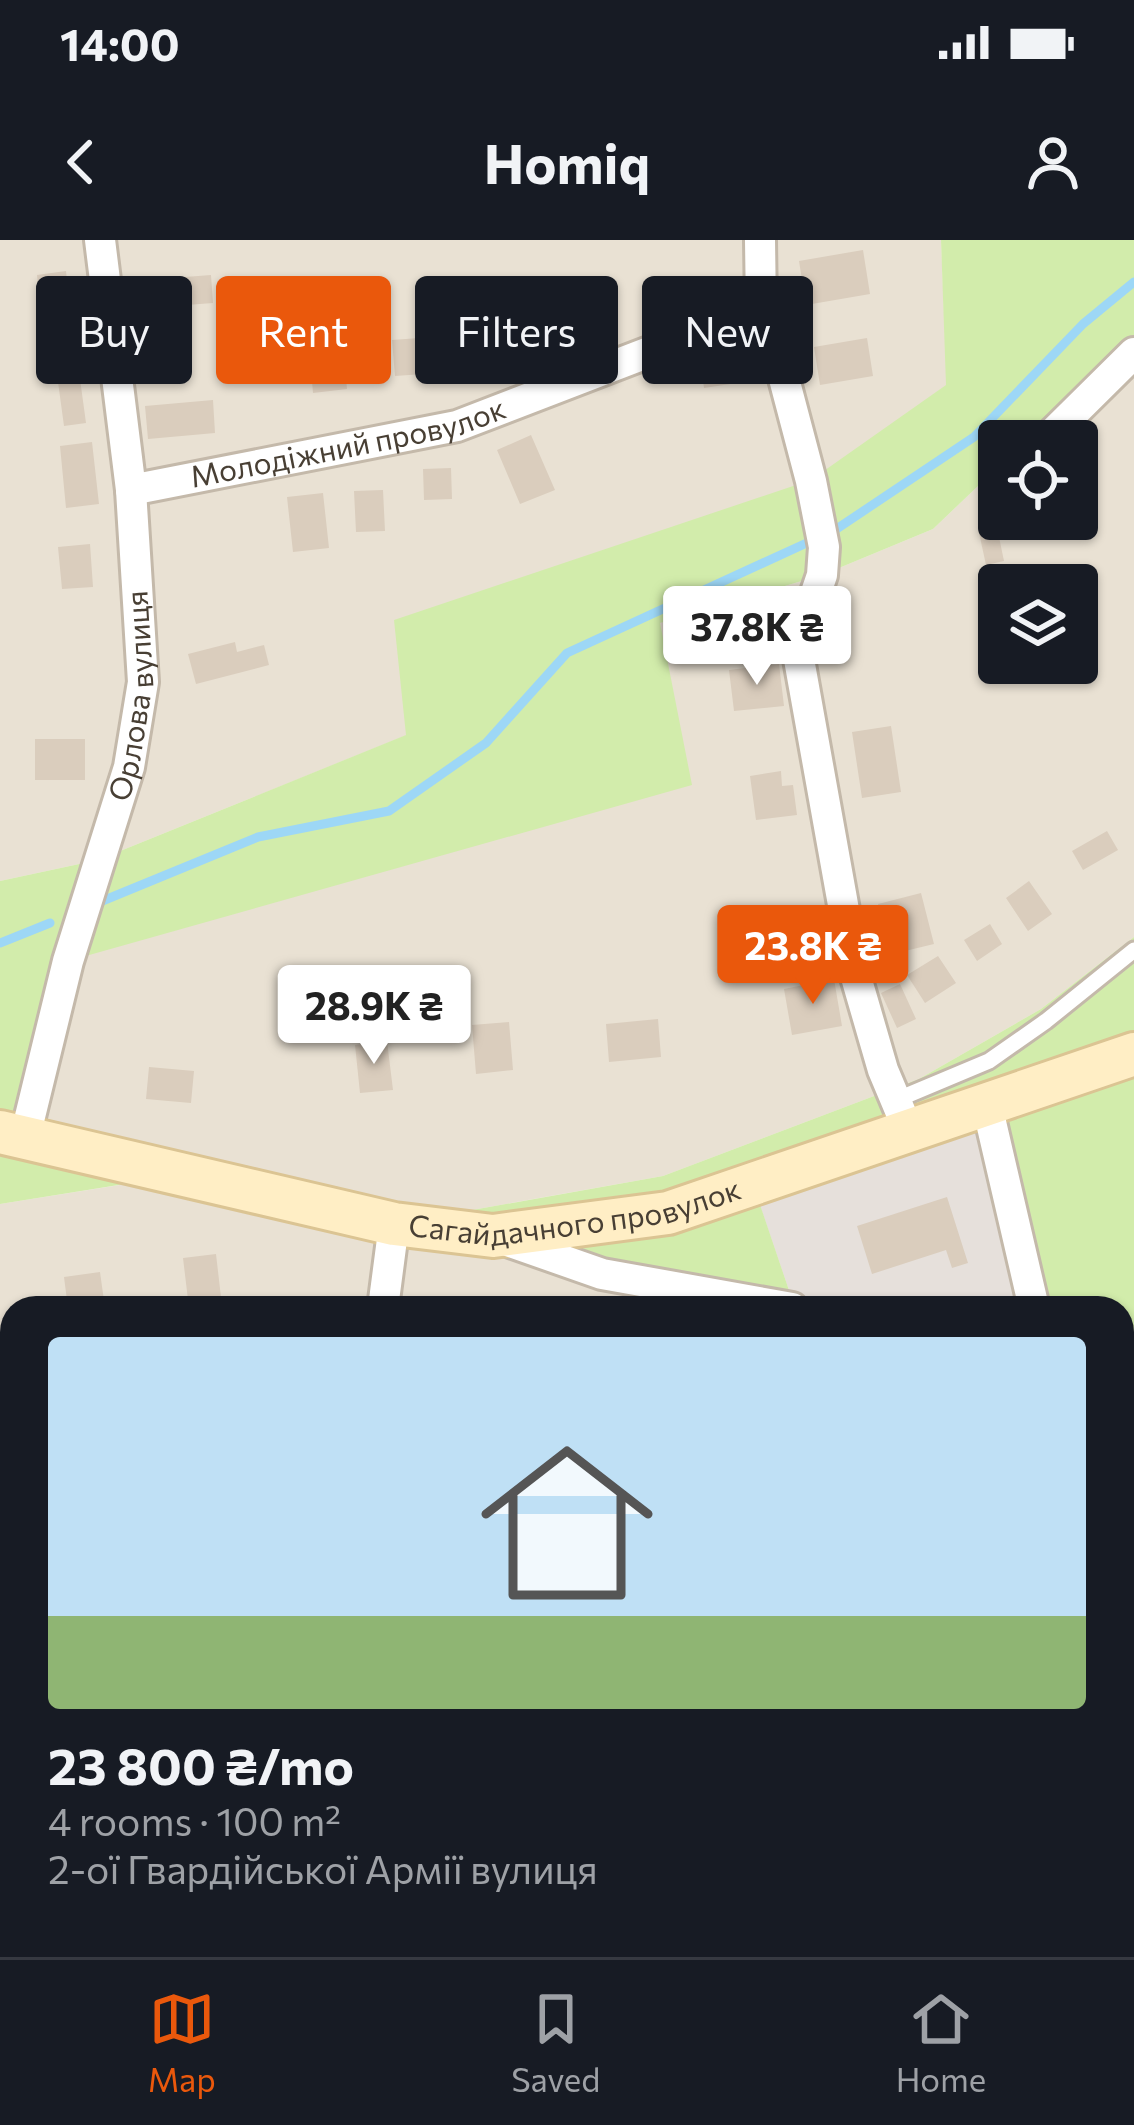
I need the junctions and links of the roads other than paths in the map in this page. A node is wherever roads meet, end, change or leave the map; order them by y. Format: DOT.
graph roads {
  1 [pos="100,240"];
  2 [pos="760,240"];
  3 [pos="761,276"];
  4 [pos="1134,353"];
  5 [pos="642,355"];
  6 [pos="786,384"];
  7 [pos="1066,420"];
  8 [pos="131,490"];
  9 [pos="1134,950"];
  10 [pos="1134,1054"];
  11 [pos="987,1105"];
  12 [pos="902,1116"];
  13 [pos="12,1135"];
  14 [pos="394,1224"];
  15 [pos="493,1236"];
  16 [pos="384,1296"];
  17 [pos="725,1296"];
  18 [pos="1031,1296"];
  1 -- 8 [label="street, Орлова вулиця"];
  2 -- 3 [label="street"];
  4 -- 7 [label="street"];
  5 -- 8 [label="street, Молодіжний провулок"];
  6 -- 12 [label="street"];
  8 -- 13 [label="street, Орлова вулиця"];
  9 -- 12 [label="lane"];
  10 -- 11 [label="street, Сагайдачного провулок"];
  11 -- 12 [label="street, Сагайдачного провулок"];
  11 -- 18 [label="street"];
  12 -- 15 [label="street, Сагайдачного провулок"];
  13 -- 14 [label="street, Сагайдачного провулок"];
  14 -- 15 [label="street, Сагайдачного провулок"];
  14 -- 16 [label="street"];
  15 -- 17 [label="street"];
}
